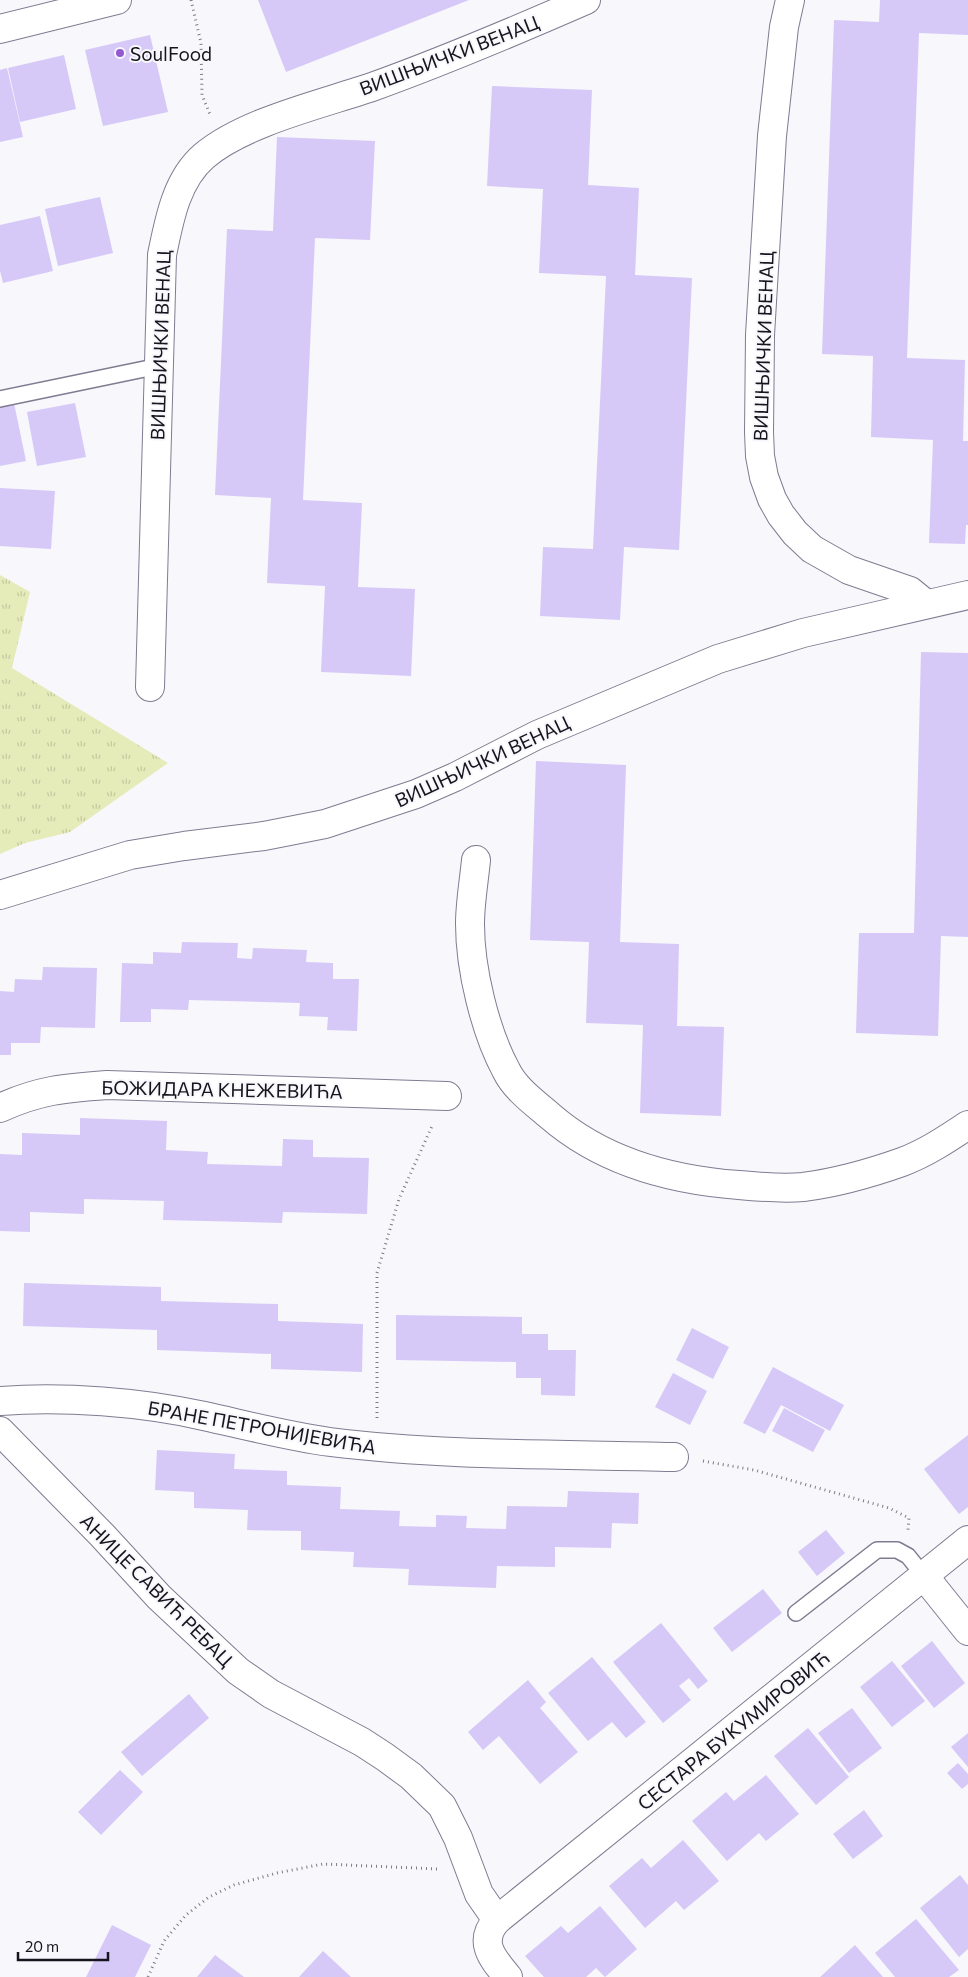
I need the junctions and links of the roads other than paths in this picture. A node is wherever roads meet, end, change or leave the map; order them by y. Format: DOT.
graph roads {
  1 [pos="586,0"];
  2 [pos="790,0"];
  3 [pos="101,2"];
  4 [pos="4,24"];
  5 [pos="158,366"];
  6 [pos="0,399"];
  7 [pos="968,594"];
  8 [pos="926,604"];
  9 [pos="150,687"];
  10 [pos="476,860"];
  11 [pos="0,895"];
  12 [pos="447,1096"];
  13 [pos="0,1108"];
  14 [pos="968,1125"];
  15 [pos="0,1401"];
  16 [pos="0,1431"];
  17 [pos="674,1456"];
  18 [pos="968,1540"];
  19 [pos="924,1576"];
  20 [pos="796,1613"];
  21 [pos="968,1631"];
  22 [pos="497,1920"];
  23 [pos="508,1977"];
  1 -- 5 [label="street, ВИШЊИЧКИ ВЕНАЦ"];
  2 -- 8 [label="street, ВИШЊИЧКИ ВЕНАЦ"];
  3 -- 4 [label="street"];
  5 -- 6 [label="lane"];
  5 -- 9 [label="street, ВИШЊИЧКИ ВЕНАЦ"];
  7 -- 8 [label="street, ВИШЊИЧКИ ВЕНАЦ"];
  8 -- 11 [label="street, ВИШЊИЧКИ ВЕНАЦ"];
  10 -- 14 [label="street"];
  12 -- 13 [label="street, БОЖИДАРА КНЕЖЕВИЋА"];
  15 -- 17 [label="street, БРАНЕ ПЕТРОНИЈЕВИЋА"];
  16 -- 22 [label="street, АНИЦЕ САВИЋ РЕБАЦ"];
  18 -- 19 [label="street, СЕСТАРА БУКУМИРОВИЋ"];
  19 -- 20 [label="lane"];
  19 -- 21 [label="street"];
  19 -- 22 [label="street, СЕСТАРА БУКУМИРОВИЋ"];
  22 -- 23 [label="street"];
}
